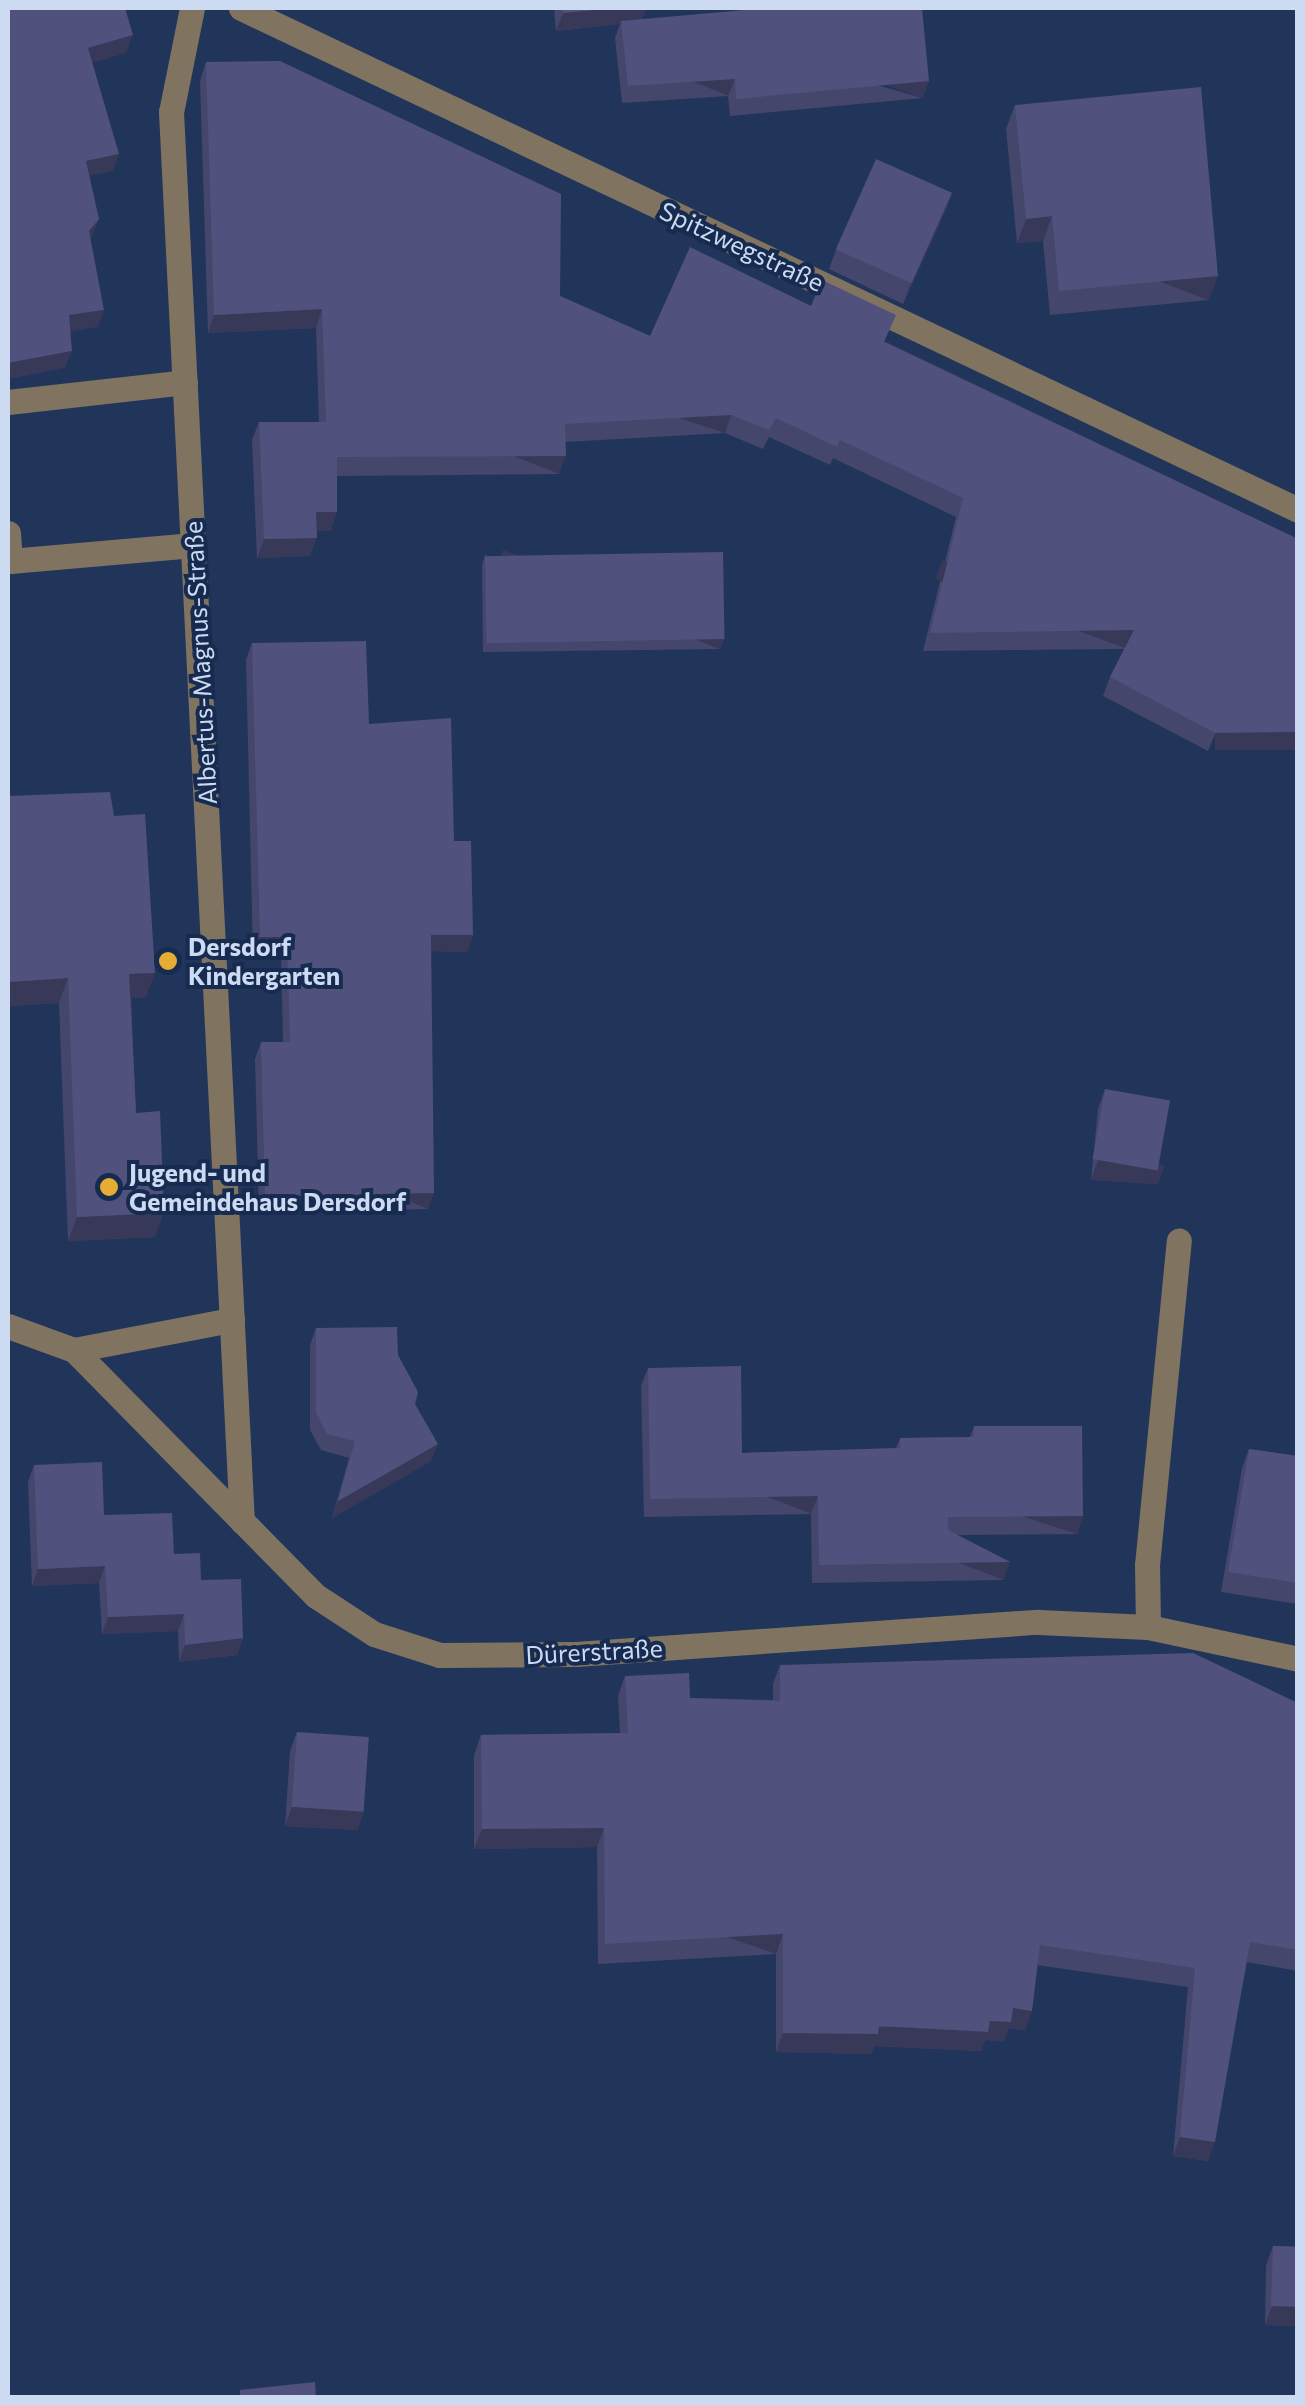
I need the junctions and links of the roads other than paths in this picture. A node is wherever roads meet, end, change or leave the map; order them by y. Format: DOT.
graph roads {
  1 [pos="192,8"];
  2 [pos="241,8"];
  3 [pos="185,382"];
  4 [pos="8,402"];
  5 [pos="1298,510"];
  6 [pos="8,532"];
  7 [pos="193,545"];
  8 [pos="1179,1241"];
  9 [pos="232,1320"];
  10 [pos="8,1326"];
  11 [pos="74,1350"];
  12 [pos="242,1521"];
  13 [pos="1148,1627"];
  14 [pos="1298,1658"];
  1 -- 3 [label="street, Albertus-Magnus-Straße"];
  2 -- 5 [label="street, Spitzwegstraße"];
  3 -- 4 [label="street"];
  3 -- 7 [label="street, Albertus-Magnus-Straße"];
  6 -- 7 [label="street"];
  7 -- 9 [label="street, Albertus-Magnus-Straße"];
  8 -- 13 [label="street"];
  9 -- 11 [label="street"];
  9 -- 12 [label="street, Albertus-Magnus-Straße"];
  10 -- 11 [label="street, Dürerstraße"];
  11 -- 12 [label="street, Dürerstraße"];
  12 -- 13 [label="street, Dürerstraße"];
  13 -- 14 [label="street, Dürerstraße"];
}
